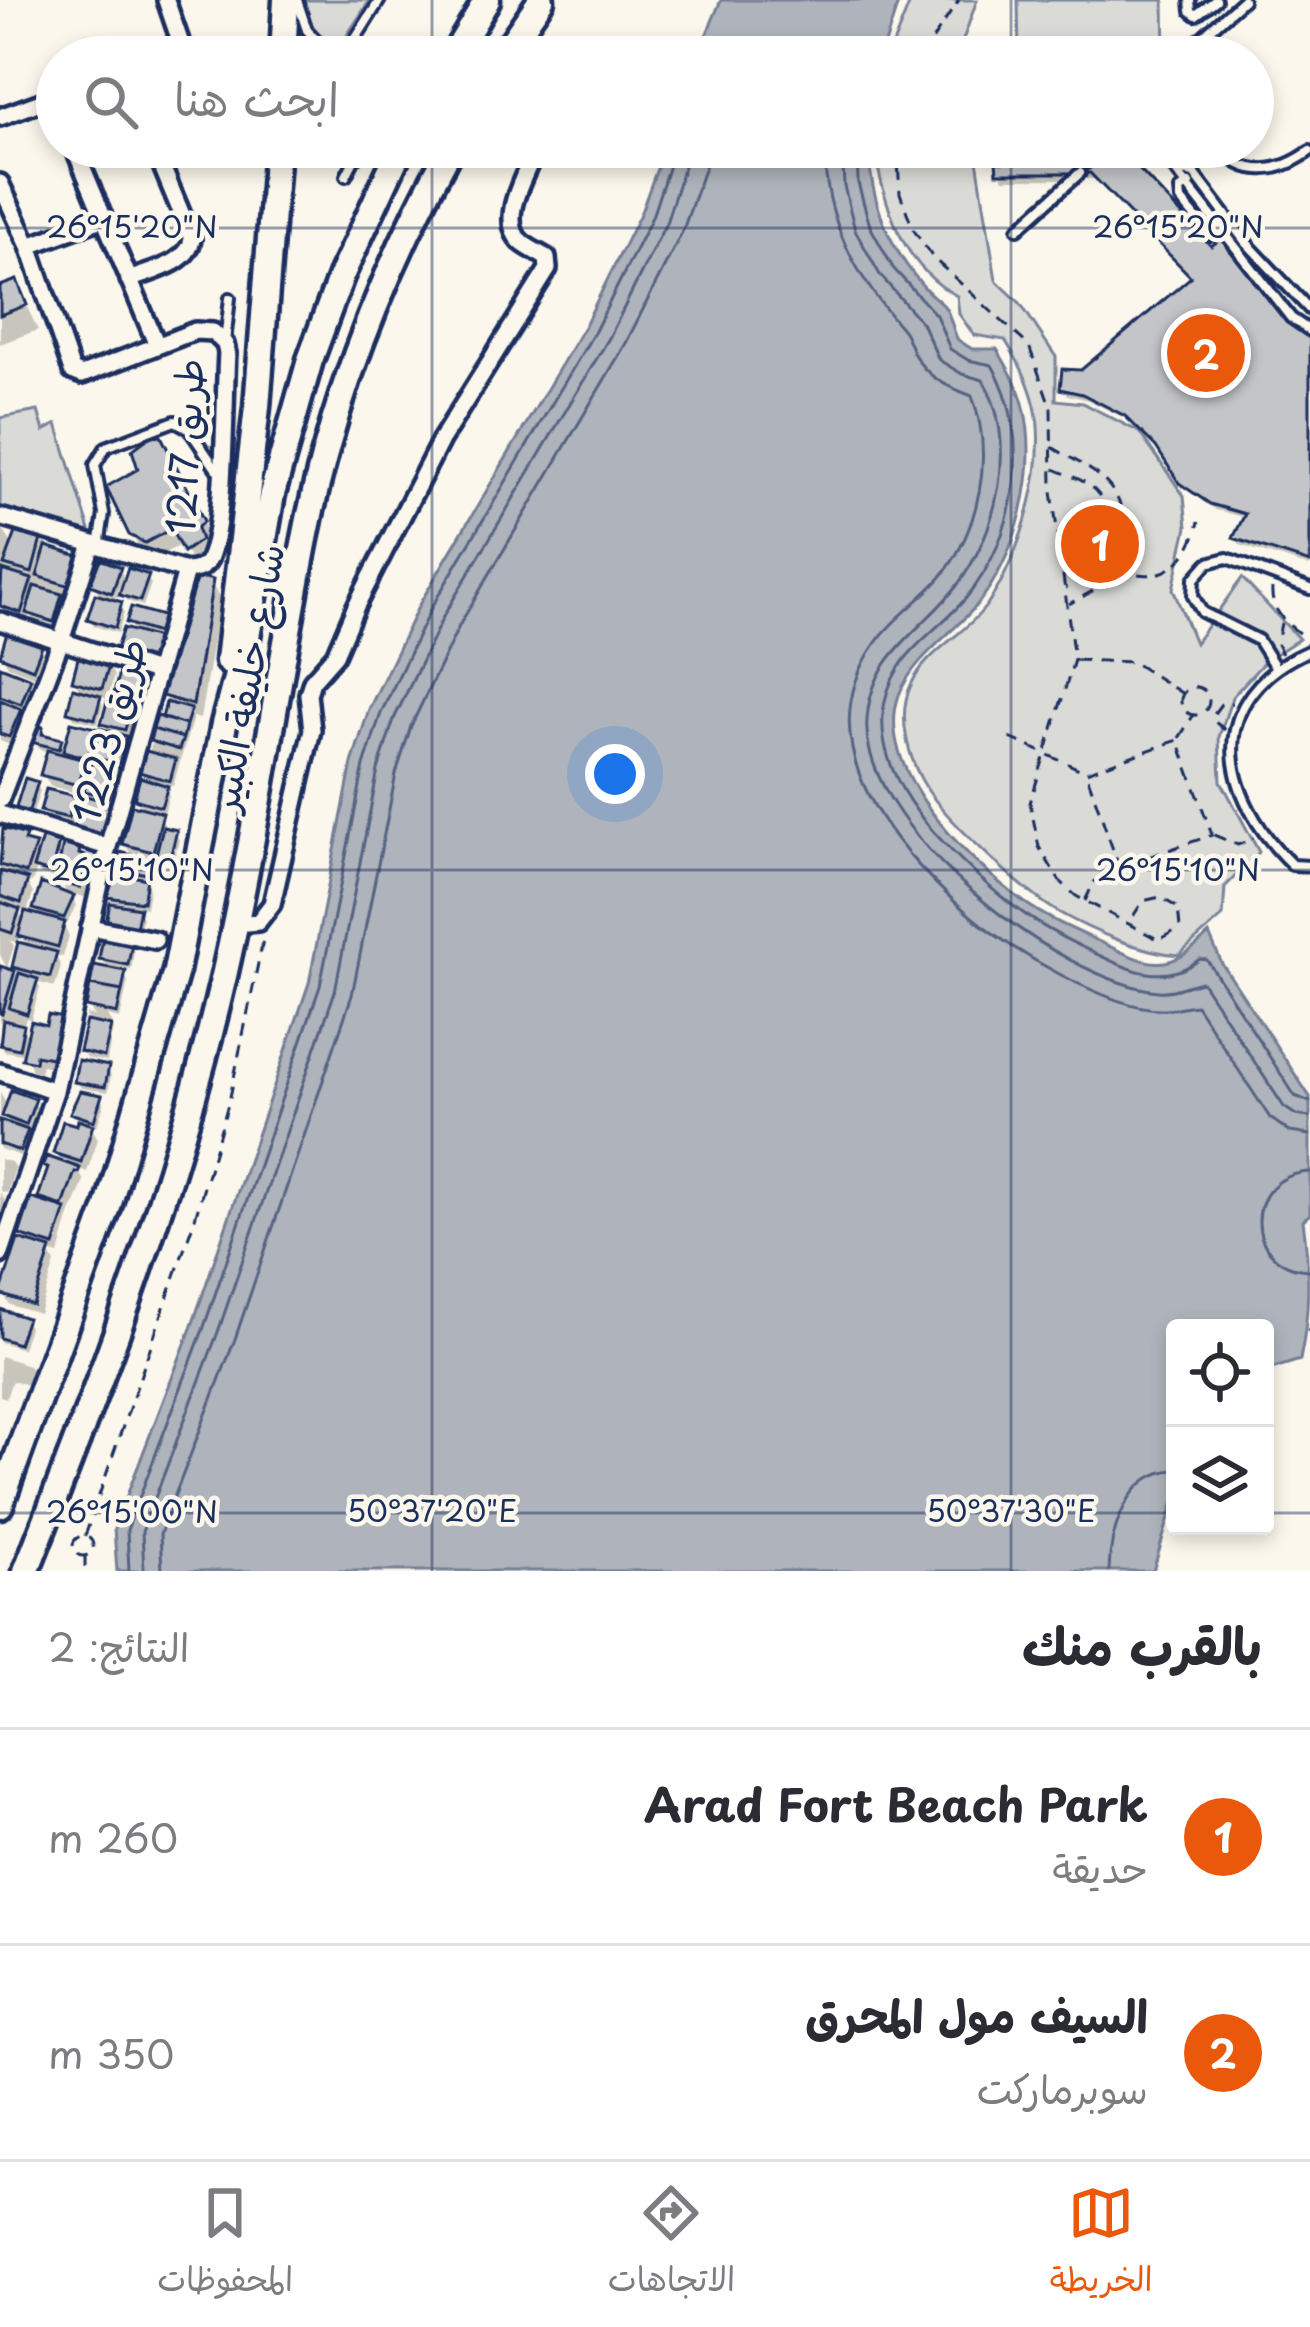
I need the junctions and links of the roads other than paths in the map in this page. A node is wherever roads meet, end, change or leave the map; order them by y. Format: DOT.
graph roads {
  1 [pos="166,0"];
  2 [pos="286,0"];
  3 [pos="298,0"];
  4 [pos="380,0"];
  5 [pos="487,0"];
  6 [pos="541,0"];
  7 [pos="1190,0"];
  8 [pos="1243,0"];
  9 [pos="1213,3"];
  10 [pos="1216,23"];
  11 [pos="178,36"];
  12 [pos="284,36"];
  13 [pos="312,36"];
  14 [pos="357,36"];
  15 [pos="466,36"];
  16 [pos="520,36"];
  17 [pos="1205,36"];
  18 [pos="36,106"];
  19 [pos="0,117"];
  20 [pos="1310,151"];
  21 [pos="82,168"];
  22 [pos="163,168"];
  23 [pos="275,168"];
  24 [pos="350,168"];
  25 [pos="391,168"];
  26 [pos="440,168"];
  27 [pos="530,168"];
  28 [pos="1173,168"];
  29 [pos="1176,168"];
  30 [pos="1252,168"];
  31 [pos="1177,171"];
  32 [pos="1080,173"];
  33 [pos="346,176"];
  34 [pos="0,183"];
  35 [pos="1189,184"];
  36 [pos="102,219"];
  37 [pos="1018,229"];
  38 [pos="1223,231"];
  39 [pos="29,246"];
  40 [pos="129,280"];
  41 [pos="230,298"];
  42 [pos="1310,310"];
  43 [pos="1310,331"];
  44 [pos="156,344"];
  45 [pos="225,344"];
  46 [pos="220,474"];
  47 [pos="0,517"];
  48 [pos="96,545"];
  49 [pos="186,571"];
  50 [pos="1310,589"];
  51 [pos="0,621"];
  52 [pos="61,641"];
  53 [pos="1310,650"];
  54 [pos="1276,668"];
  55 [pos="156,672"];
  56 [pos="224,724"];
  57 [pos="0,800"];
  58 [pos="0,814"];
  59 [pos="109,848"];
  60 [pos="1310,866"];
  61 [pos="235,924"];
  62 [pos="90,927"];
  63 [pos="155,940"];
  64 [pos="0,1072"];
  65 [pos="55,1091"];
  66 [pos="0,1255"];
  67 [pos="0,1504"];
  68 [pos="26,1571"];
  1 -- 11 [label="street"];
  2 -- 12 [label="main road"];
  3 -- 13 [label="lane"];
  4 -- 14 [label="lane"];
  5 -- 15 [label="main road"];
  6 -- 16 [label="main road"];
  7 -- 9 [label="lane"];
  8 -- 10 [label="lane"];
  9 -- 10 [label="lane"];
  10 -- 17 [label="lane"];
  18 -- 19 [label="street"];
  20 -- 30 [label="lane"];
  21 -- 36 [label="street"];
  22 -- 40 [label="street"];
  23 -- 56 [label="main road, شارع خليفة الكبير"];
  24 -- 33 [label="lane"];
  25 -- 56 [label="main road, شارع خليفة الكبير"];
  26 -- 61 [label="main road, شارع خليفة الكبير"];
  27 -- 61 [label="street"];
  28 -- 31 [label="lane"];
  29 -- 31 [label="lane"];
  31 -- 35 [label="lane"];
  31 -- 42 [label="lane"];
  32 -- 37 [label="lane"];
  34 -- 39 [label="street, طريق 1217"];
  35 -- 38 [label="lane"];
  35 -- 38 [label="lane"];
  36 -- 39 [label="street"];
  36 -- 40 [label="street"];
  38 -- 43 [label="lane"];
  39 -- 44 [label="street, طريق 1217"];
  40 -- 44 [label="street"];
  41 -- 45 [label="lane"];
  44 -- 45 [label="street, طريق 1217"];
  45 -- 46 [label="street, طريق 1217"];
  46 -- 48 [label="lane"];
  46 -- 49 [label="street, طريق 1217"];
  47 -- 48 [label="street"];
  48 -- 49 [label="street"];
  48 -- 52 [label="street"];
  49 -- 55 [label="street, طريق 1223"];
  50 -- 54 [label="lane"];
  51 -- 52 [label="street"];
  52 -- 55 [label="street"];
  52 -- 57 [label="street"];
  53 -- 54 [label="lane"];
  54 -- 60 [label="lane"];
  55 -- 59 [label="street, طريق 1223"];
  56 -- 67 [label="main road, شارع خليفة الكبير"];
  58 -- 59 [label="street"];
  59 -- 62 [label="street, طريق 1223"];
  61 -- 68 [label="main road, شارع خليفة الكبير"];
  62 -- 63 [label="street"];
  62 -- 65 [label="street, طريق 1223"];
  64 -- 65 [label="street"];
  65 -- 66 [label="street, طريق 1223"];
}
